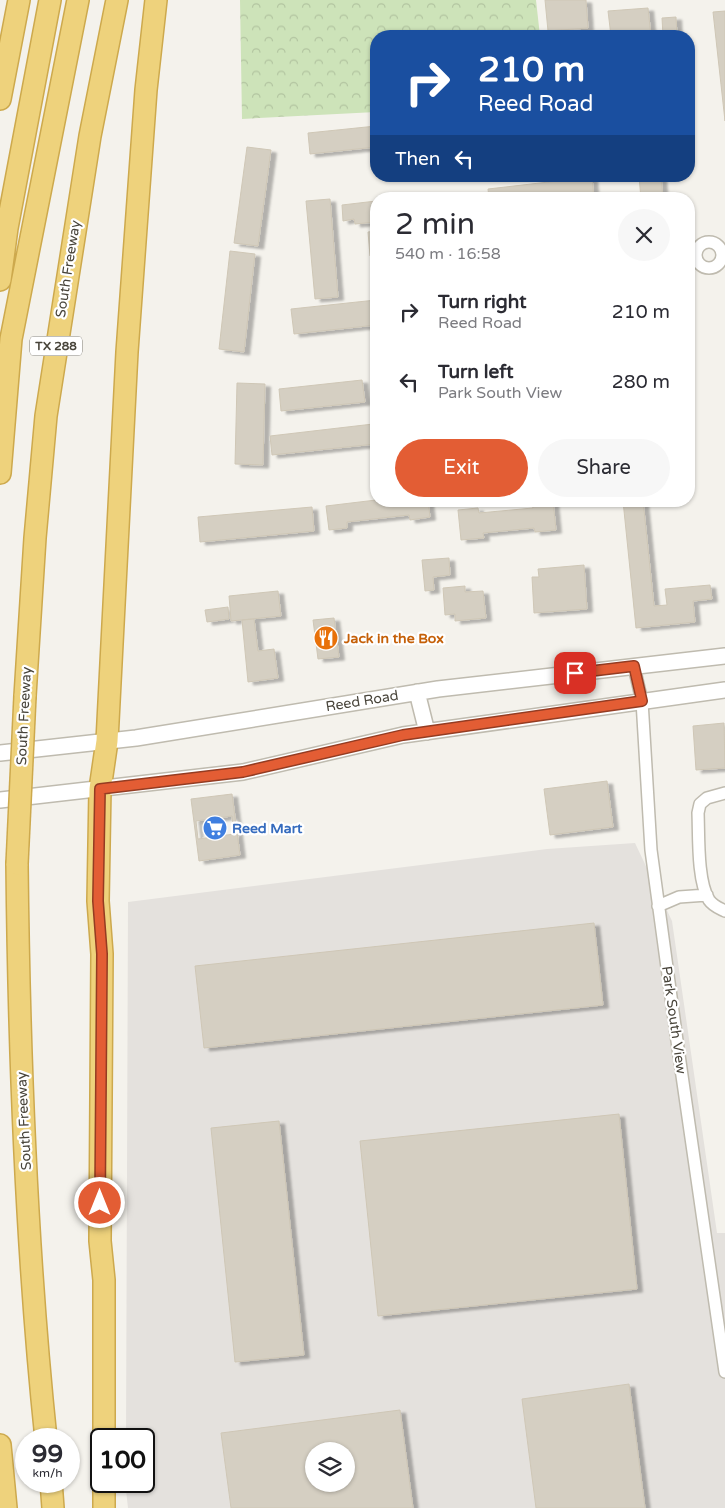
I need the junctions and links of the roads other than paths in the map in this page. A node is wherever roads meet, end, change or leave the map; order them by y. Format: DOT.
graph roads {
  1 [pos="19,0"];
  2 [pos="50,0"];
  3 [pos="78,0"];
  4 [pos="117,0"];
  5 [pos="156,0"];
  6 [pos="0,99"];
  7 [pos="0,280"];
  8 [pos="0,473"];
  9 [pos="725,656"];
  10 [pos="634,666"];
  11 [pos="725,690"];
  12 [pos="417,692"];
  13 [pos="642,701"];
  14 [pos="427,732"];
  15 [pos="107,741"];
  16 [pos="0,753"];
  17 [pos="100,789"];
  18 [pos="725,793"];
  19 [pos="0,800"];
  20 [pos="707,895"];
  21 [pos="658,906"];
  22 [pos="725,911"];
  23 [pos="725,1372"];
  24 [pos="45,1428"];
  25 [pos="104,1428"];
  26 [pos="0,1445"];
  27 [pos="52,1493"];
  28 [pos="104,1493"];
  29 [pos="6,1508"];
  30 [pos="54,1508"];
  31 [pos="104,1508"];
  1 -- 6 [label="highway"];
  2 -- 7 [label="highway"];
  3 -- 8 [label="highway"];
  4 -- 24 [label="highway, South Freeway / TX 288, bridge"];
  5 -- 15 [label="highway"];
  9 -- 10 [label="street, Reed Road"];
  10 -- 12 [label="street, Reed Road"];
  10 -- 13 [label="street, Park South View"];
  11 -- 13 [label="street"];
  12 -- 14 [label="street"];
  12 -- 15 [label="street, Reed Road"];
  13 -- 14 [label="street"];
  13 -- 21 [label="street, Park South View"];
  14 -- 17 [label="street"];
  15 -- 16 [label="street, Reed Road"];
  15 -- 17 [label="highway"];
  17 -- 19 [label="street"];
  17 -- 25 [label="highway"];
  18 -- 20 [label="street"];
  20 -- 21 [label="street"];
  20 -- 22 [label="street"];
  21 -- 23 [label="street, Park South View"];
  26 -- 29 [label="highway"];
  27 -- 30 [label="highway"];
  28 -- 31 [label="highway"];
}
